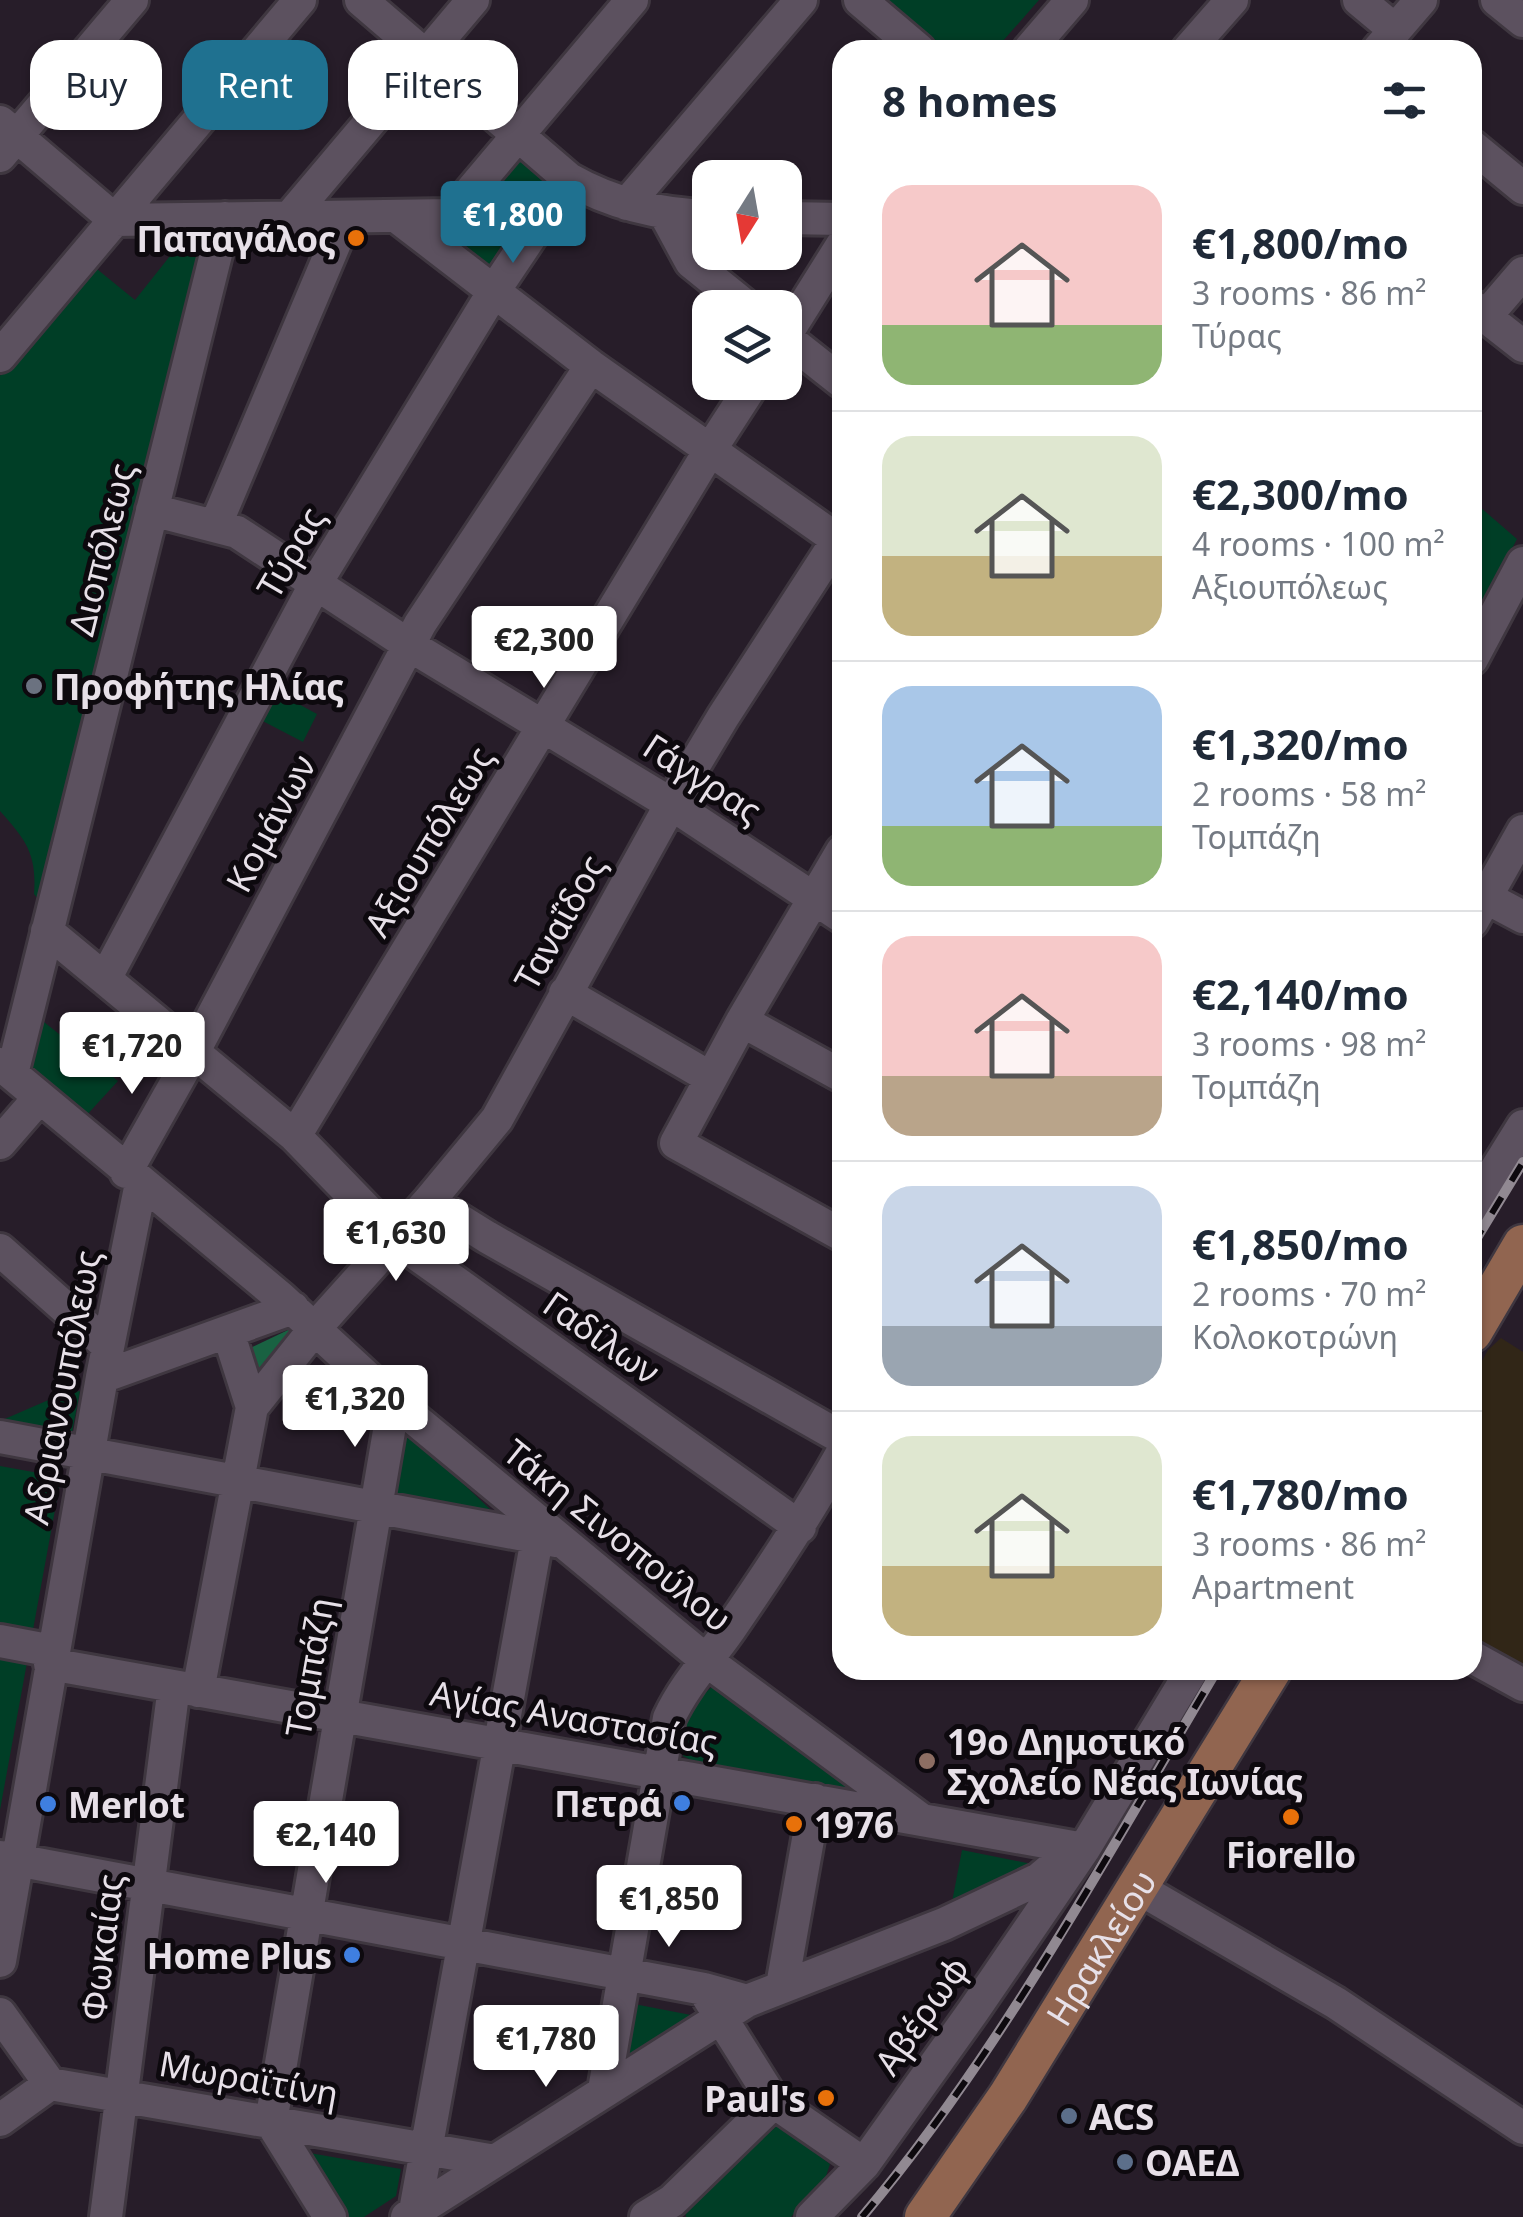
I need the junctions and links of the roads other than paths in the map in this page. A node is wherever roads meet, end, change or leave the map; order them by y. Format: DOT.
graph roads {
  1 [pos="132,0"];
  2 [pos="300,0"];
  3 [pos="361,0"];
  4 [pos="473,0"];
  5 [pos="632,0"];
  6 [pos="801,0"];
  7 [pos="860,0"];
  8 [pos="1072,0"];
  9 [pos="1232,0"];
  10 [pos="1359,0"];
  11 [pos="1420,0"];
  12 [pos="1497,0"];
  13 [pos="1523,21"];
  14 [pos="407,40"];
  15 [pos="439,40"];
  16 [pos="906,40"];
  17 [pos="1038,40"];
  18 [pos="1197,40"];
  19 [pos="1386,40"];
  20 [pos="363,130"];
  21 [pos="512,130"];
  22 [pos="518,135"];
  23 [pos="5,138"];
  24 [pos="1482,154"];
  25 [pos="569,180"];
  26 [pos="1523,188"];
  27 [pos="626,204"];
  28 [pos="664,214"];
  29 [pos="692,215"];
  30 [pos="396,216"];
  31 [pos="450,216"];
  32 [pos="346,217"];
  33 [pos="225,218"];
  34 [pos="289,218"];
  35 [pos="802,218"];
  36 [pos="832,219"];
  37 [pos="114,220"];
  38 [pos="428,241"];
  39 [pos="832,261"];
  40 [pos="1523,273"];
  41 [pos="725,290"];
  42 [pos="494,291"];
  43 [pos="1482,308"];
  44 [pos="802,309"];
  45 [pos="1482,313"];
  46 [pos="1523,346"];
  47 [pos="802,350"];
  48 [pos="0,356"];
  49 [pos="591,366"];
  50 [pos="832,374"];
  51 [pos="742,400"];
  52 [pos="710,450"];
  53 [pos="152,510"];
  54 [pos="216,524"];
  55 [pos="832,533"];
  56 [pos="832,553"];
  57 [pos="1523,562"];
  58 [pos="316,582"];
  59 [pos="1482,640"];
  60 [pos="409,645"];
  61 [pos="544,727"];
  62 [pos="672,804"];
  63 [pos="1523,830"];
  64 [pos="832,868"];
  65 [pos="1482,895"];
  66 [pos="814,899"];
  67 [pos="1482,905"];
  68 [pos="832,911"];
  69 [pos="1523,917"];
  70 [pos="47,931"];
  71 [pos="104,978"];
  72 [pos="565,993"];
  73 [pos="742,1022"];
  74 [pos="193,1052"];
  75 [pos="6,1069"];
  76 [pos="832,1071"];
  77 [pos="711,1078"];
  78 [pos="39,1098"];
  79 [pos="1523,1126"];
  80 [pos="294,1136"];
  81 [pos="0,1143"];
  82 [pos="133,1177"];
  83 [pos="1482,1192"];
  84 [pos="429,1201"];
  85 [pos="832,1229"];
  86 [pos="395,1240"];
  87 [pos="1523,1245"];
  88 [pos="0,1250"];
  89 [pos="1482,1315"];
  90 [pos="304,1318"];
  91 [pos="228,1332"];
  92 [pos="105,1361"];
  93 [pos="394,1402"];
  94 [pos="252,1407"];
  95 [pos="832,1432"];
  96 [pos="0,1437"];
  97 [pos="88,1454"];
  98 [pos="832,1471"];
  99 [pos="238,1482"];
  100 [pos="377,1508"];
  101 [pos="800,1527"];
  102 [pos="547,1534"];
  103 [pos="0,1641"];
  104 [pos="0,1660"];
  105 [pos="51,1661"];
  106 [pos="707,1661"];
  107 [pos="1482,1662"];
  108 [pos="1186,1680"];
  109 [pos="1265,1680"];
  110 [pos="1523,1685"];
  111 [pos="186,1688"];
  112 [pos="341,1716"];
  113 [pos="500,1744"];
  114 [pos="660,1773"];
  115 [pos="814,1800"];
  116 [pos="922,1820"];
  117 [pos="1084,1849"];
  118 [pos="8,1858"];
  119 [pos="149,1885"];
  120 [pos="1138,1888"];
  121 [pos="307,1914"];
  122 [pos="464,1944"];
  123 [pos="0,1961"];
  124 [pos="624,1974"];
  125 [pos="782,1986"];
  126 [pos="723,2002"];
  127 [pos="0,2014"];
  128 [pos="50,2084"];
  129 [pos="604,2090"];
  130 [pos="122,2096"];
  131 [pos="774,2102"];
  132 [pos="0,2120"];
  133 [pos="271,2122"];
  134 [pos="1523,2128"];
  135 [pos="426,2149"];
  136 [pos="495,2161"];
  137 [pos="864,2164"];
  138 [pos="411,2214"];
  139 [pos="106,2217"];
  140 [pos="330,2217"];
  141 [pos="646,2217"];
  142 [pos="812,2217"];
  143 [pos="924,2217"];
  1 -- 23 [label="street"];
  2 -- 37 [label="street"];
  3 -- 14 [label="street"];
  4 -- 15 [label="street"];
  5 -- 22 [label="street"];
  6 -- 27 [label="street"];
  7 -- 16 [label="street"];
  8 -- 17 [label="street"];
  9 -- 18 [label="street"];
  10 -- 19 [label="street"];
  11 -- 19 [label="street"];
  12 -- 13 [label="street"];
  20 -- 34 [label="street"];
  21 -- 22 [label="street"];
  22 -- 25 [label="street"];
  22 -- 31 [label="street"];
  23 -- 37 [label="street"];
  24 -- 26 [label="street"];
  25 -- 27 [label="street"];
  25 -- 42 [label="street, Τύρας"];
  27 -- 28 [label="street"];
  28 -- 29 [label="street"];
  28 -- 41 [label="street"];
  30 -- 31 [label="street"];
  30 -- 32 [label="street"];
  30 -- 38 [label="street"];
  31 -- 38 [label="street"];
  32 -- 34 [label="street"];
  32 -- 54 [label="street"];
  33 -- 34 [label="street"];
  33 -- 37 [label="street"];
  33 -- 53 [label="street, Διοπόλεως"];
  35 -- 36 [label="street"];
  37 -- 48 [label="street"];
  38 -- 42 [label="street"];
  39 -- 44 [label="street"];
  40 -- 43 [label="street"];
  42 -- 49 [label="street"];
  42 -- 58 [label="street, Τύρας"];
  45 -- 46 [label="street"];
  47 -- 50 [label="street"];
  49 -- 52 [label="street"];
  49 -- 60 [label="street, Κομάνων"];
  51 -- 52 [label="street, Αξιουπόλεως"];
  52 -- 55 [label="street"];
  52 -- 61 [label="street, Αξιουπόλεως"];
  53 -- 54 [label="street, Γάγγρας"];
  53 -- 70 [label="street, Διοπόλεως"];
  54 -- 58 [label="street, Γάγγρας"];
  56 -- 62 [label="street, Ταναΐδος"];
  57 -- 59 [label="street"];
  58 -- 60 [label="street, Γάγγρας"];
  58 -- 71 [label="street, Τύρας"];
  60 -- 61 [label="street, Γάγγρας"];
  60 -- 74 [label="street, Κομάνων"];
  61 -- 62 [label="street, Γάγγρας"];
  61 -- 80 [label="street, Αξιουπόλεως"];
  62 -- 66 [label="street, Γάγγρας"];
  62 -- 72 [label="street, Ταναΐδος"];
  63 -- 65 [label="street"];
  64 -- 66 [label="street"];
  66 -- 68 [label="street, Γάγγρας"];
  66 -- 73 [label="street"];
  67 -- 69 [label="street"];
  70 -- 71 [label="street, Γαδίλων"];
  70 -- 75 [label="street, Διοπόλεως"];
  71 -- 74 [label="street, Γαδίλων"];
  72 -- 77 [label="street"];
  72 -- 84 [label="street, Ταναΐδος"];
  73 -- 76 [label="street"];
  73 -- 77 [label="street"];
  74 -- 80 [label="street, Γαδίλων"];
  74 -- 82 [label="street, Κομάνων"];
  75 -- 78 [label="street, Τάκη Σινοπούλου"];
  77 -- 85 [label="street"];
  78 -- 81 [label="street"];
  78 -- 82 [label="street, Τάκη Σινοπούλου"];
  79 -- 83 [label="street"];
  80 -- 86 [label="street, Γαδίλων"];
  82 -- 90 [label="street, Τάκη Σινοπούλου"];
  82 -- 92 [label="street, Αδριανουπόλεως"];
  84 -- 86 [label="street, Ταναΐδος"];
  84 -- 95 [label="street"];
  86 -- 90 [label="street, Ταναΐδος"];
  86 -- 101 [label="street, Γαδίλων"];
  87 -- 89 [label="main road"];
  88 -- 92 [label="street"];
  90 -- 91 [label="street"];
  90 -- 93 [label="street, Τάκη Σινοπούλου"];
  90 -- 94 [label="street, Φωκαίας"];
  91 -- 92 [label="street"];
  91 -- 94 [label="street, Φωκαίας"];
  92 -- 97 [label="street, Αδριανουπόλεως"];
  93 -- 100 [label="street, Τομπάζη"];
  93 -- 102 [label="street, Τάκη Σινοπούλου"];
  94 -- 99 [label="street, Φωκαίας"];
  96 -- 97 [label="street"];
  97 -- 99 [label="street"];
  97 -- 105 [label="street, Αδριανουπόλεως"];
  98 -- 101 [label="street"];
  99 -- 100 [label="street"];
  99 -- 111 [label="street, Φωκαίας"];
  100 -- 102 [label="street"];
  100 -- 112 [label="street, Τομπάζη"];
  101 -- 106 [label="street"];
  102 -- 106 [label="street, Τάκη Σινοπούλου"];
  102 -- 113 [label="street"];
  103 -- 105 [label="street"];
  104 -- 105 [label="street"];
  105 -- 111 [label="street, Αγίας Αναστασίας"];
  105 -- 118 [label="street, Αδριανουπόλεως"];
  106 -- 114 [label="street"];
  106 -- 116 [label="street, Τάκη Σινοπούλου"];
  107 -- 110 [label="street"];
  108 -- 117 [label="street, Ηρακλείου"];
  109 -- 120 [label="main road, Ηρακλείου"];
  111 -- 112 [label="street, Αγίας Αναστασίας"];
  111 -- 119 [label="street, Φωκαίας"];
  112 -- 113 [label="street, Αγίας Αναστασίας"];
  112 -- 121 [label="street, Τομπάζη"];
  113 -- 114 [label="street, Αγίας Αναστασίας"];
  113 -- 122 [label="street"];
  114 -- 115 [label="street, Αγίας Αναστασίας"];
  114 -- 124 [label="street"];
  115 -- 116 [label="street, Αγίας Αναστασίας"];
  115 -- 125 [label="street"];
  116 -- 117 [label="street, Αγίας Αναστασίας"];
  117 -- 125 [label="street"];
  117 -- 137 [label="street, Αβέρωφ"];
  118 -- 119 [label="street"];
  118 -- 123 [label="street, Αδριανουπόλεως"];
  119 -- 121 [label="street"];
  119 -- 130 [label="street, Φωκαίας"];
  120 -- 134 [label="street"];
  120 -- 143 [label="main road, Ηρακλείου"];
  121 -- 122 [label="street"];
  121 -- 133 [label="street, Τομπάζη"];
  122 -- 124 [label="street"];
  122 -- 135 [label="street"];
  124 -- 126 [label="street"];
  124 -- 129 [label="street"];
  125 -- 126 [label="street"];
  126 -- 129 [label="street"];
  126 -- 131 [label="street"];
  127 -- 128 [label="street"];
  128 -- 130 [label="street, Μωραϊτίνη"];
  128 -- 132 [label="street"];
  129 -- 136 [label="street"];
  130 -- 133 [label="street, Μωραϊτίνη"];
  130 -- 139 [label="street, Φωκαίας"];
  131 -- 137 [label="street"];
  131 -- 141 [label="street"];
  133 -- 135 [label="street, Μωραϊτίνη"];
  133 -- 140 [label="street"];
  135 -- 136 [label="street, Μωραϊτίνη"];
  135 -- 138 [label="street"];
  136 -- 138 [label="street"];
  137 -- 142 [label="street, Αβέρωφ"];
}
